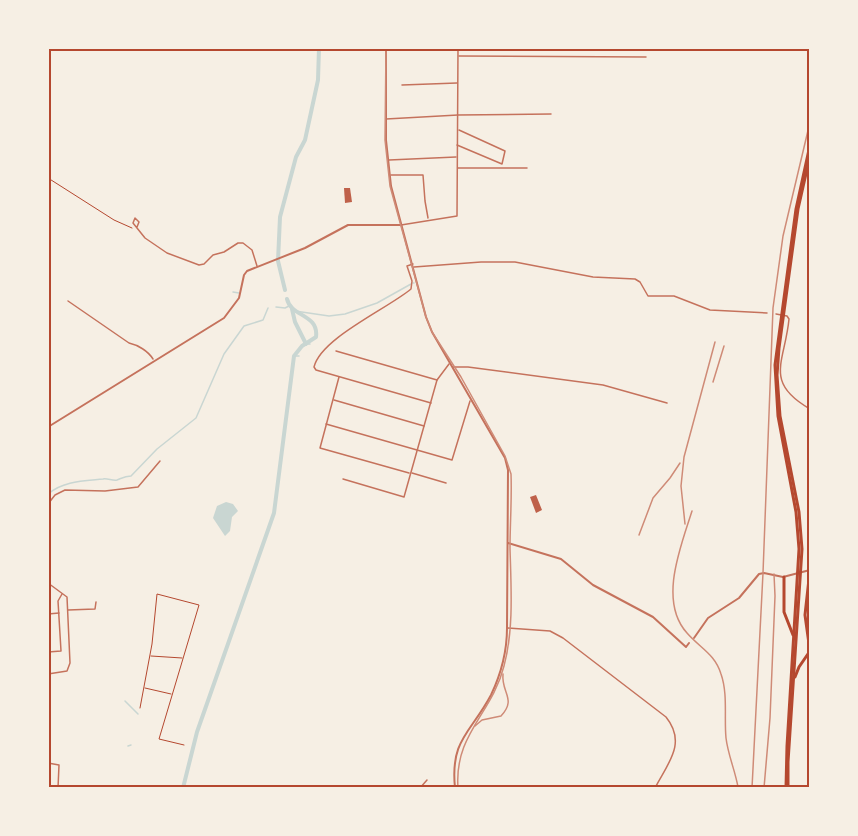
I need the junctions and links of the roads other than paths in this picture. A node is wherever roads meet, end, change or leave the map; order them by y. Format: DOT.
graph roads {
  1 [pos="386,48"];
  2 [pos="458,48"];
  3 [pos="458,56"];
  4 [pos="646,57"];
  5 [pos="458,83"];
  6 [pos="402,86"];
  7 [pos="551,114"];
  8 [pos="458,115"];
  9 [pos="385,119"];
  10 [pos="458,130"];
  11 [pos="457,145"];
  12 [pos="810,145"];
  13 [pos="810,156"];
  14 [pos="457,157"];
  15 [pos="388,160"];
  16 [pos="457,168"];
  17 [pos="527,168"];
  18 [pos="389,175"];
  19 [pos="428,219"];
  20 [pos="401,225"];
  21 [pos="137,227"];
  22 [pos="414,266"];
  23 [pos="257,267"];
  24 [pos="68,302"];
  25 [pos="767,314"];
  26 [pos="776,314"];
  27 [pos="783,315"];
  28 [pos="336,351"];
  29 [pos="154,361"];
  30 [pos="450,363"];
  31 [pos="452,368"];
  32 [pos="339,376"];
  33 [pos="437,381"];
  34 [pos="333,400"];
  35 [pos="471,400"];
  36 [pos="431,403"];
  37 [pos="667,403"];
  38 [pos="810,409"];
  39 [pos="326,424"];
  40 [pos="424,426"];
  41 [pos="48,427"];
  42 [pos="418,450"];
  43 [pos="160,461"];
  44 [pos="411,473"];
  45 [pos="343,479"];
  46 [pos="446,483"];
  47 [pos="48,504"];
  48 [pos="508,543"];
  49 [pos="810,570"];
  50 [pos="800,573"];
  51 [pos="784,577"];
  52 [pos="48,583"];
  53 [pos="63,593"];
  54 [pos="96,602"];
  55 [pos="67,610"];
  56 [pos="796,611"];
  57 [pos="59,613"];
  58 [pos="48,614"];
  59 [pos="785,617"];
  60 [pos="60,624"];
  61 [pos="68,624"];
  62 [pos="507,628"];
  63 [pos="694,638"];
  64 [pos="69,639"];
  65 [pos="60,640"];
  66 [pos="795,640"];
  67 [pos="689,643"];
  68 [pos="48,652"];
  69 [pos="807,656"];
  70 [pos="48,674"];
  71 [pos="793,684"];
  72 [pos="48,763"];
  73 [pos="428,780"];
  74 [pos="58,788"];
  75 [pos="420,788"];
  76 [pos="455,788"];
  77 [pos="655,788"];
  78 [pos="787,788"];
  1 -- 9 [label="street"];
  2 -- 3 [label="street"];
  3 -- 4 [label="street"];
  3 -- 5 [label="street"];
  5 -- 6 [label="street"];
  5 -- 8 [label="street"];
  7 -- 8 [label="street"];
  8 -- 9 [label="street"];
  8 -- 10 [label="street"];
  9 -- 15 [label="street"];
  10 -- 11 [label="street"];
  10 -- 11 [label="street"];
  11 -- 14 [label="street"];
  12 -- 27 [label="main road"];
  13 -- 27 [label="main road"];
  14 -- 15 [label="street"];
  14 -- 16 [label="street"];
  15 -- 18 [label="street"];
  16 -- 17 [label="street"];
  16 -- 19 [label="street"];
  18 -- 19 [label="street"];
  18 -- 20 [label="street"];
  19 -- 20 [label="street"];
  20 -- 22 [label="street"];
  20 -- 23 [label="street"];
  21 -- 23 [label="street"];
  22 -- 25 [label="street"];
  22 -- 30 [label="street"];
  22 -- 32 [label="street"];
  23 -- 29 [label="street"];
  24 -- 29 [label="street"];
  26 -- 38 [label="street"];
  27 -- 50 [label="main road"];
  28 -- 33 [label="street"];
  29 -- 41 [label="street"];
  30 -- 31 [label="street"];
  30 -- 33 [label="street"];
  31 -- 35 [label="street"];
  31 -- 37 [label="street"];
  32 -- 34 [label="street"];
  32 -- 36 [label="street"];
  33 -- 36 [label="street"];
  34 -- 39 [label="street"];
  34 -- 40 [label="street"];
  35 -- 42 [label="street"];
  35 -- 48 [label="street"];
  36 -- 40 [label="street"];
  39 -- 42 [label="street"];
  39 -- 44 [label="street"];
  40 -- 42 [label="street"];
  42 -- 44 [label="street"];
  43 -- 47 [label="street"];
  44 -- 45 [label="street"];
  44 -- 46 [label="street"];
  48 -- 62 [label="street"];
  48 -- 67 [label="street"];
  49 -- 51 [label="street"];
  49 -- 69 [label="main road"];
  50 -- 56 [label="main road"];
  50 -- 66 [label="main road"];
  51 -- 59 [label="main road"];
  51 -- 63 [label="street"];
  52 -- 53 [label="street"];
  53 -- 55 [label="street"];
  53 -- 57 [label="street"];
  54 -- 55 [label="street"];
  55 -- 61 [label="street"];
  56 -- 59 [label="main road"];
  56 -- 66 [label="main road"];
  57 -- 58 [label="street"];
  57 -- 60 [label="street"];
  59 -- 66 [label="main road"];
  60 -- 61 [label="street"];
  60 -- 65 [label="street"];
  61 -- 64 [label="street"];
  62 -- 76 [label="street"];
  62 -- 77 [label="street"];
  64 -- 65 [label="street"];
  64 -- 70 [label="street"];
  65 -- 68 [label="street"];
  66 -- 69 [label="main road"];
  66 -- 71 [label="main road"];
  66 -- 78 [label="main road"];
  69 -- 71 [label="main road"];
  71 -- 78 [label="main road"];
  72 -- 74 [label="street"];
  73 -- 75 [label="street"];
}
